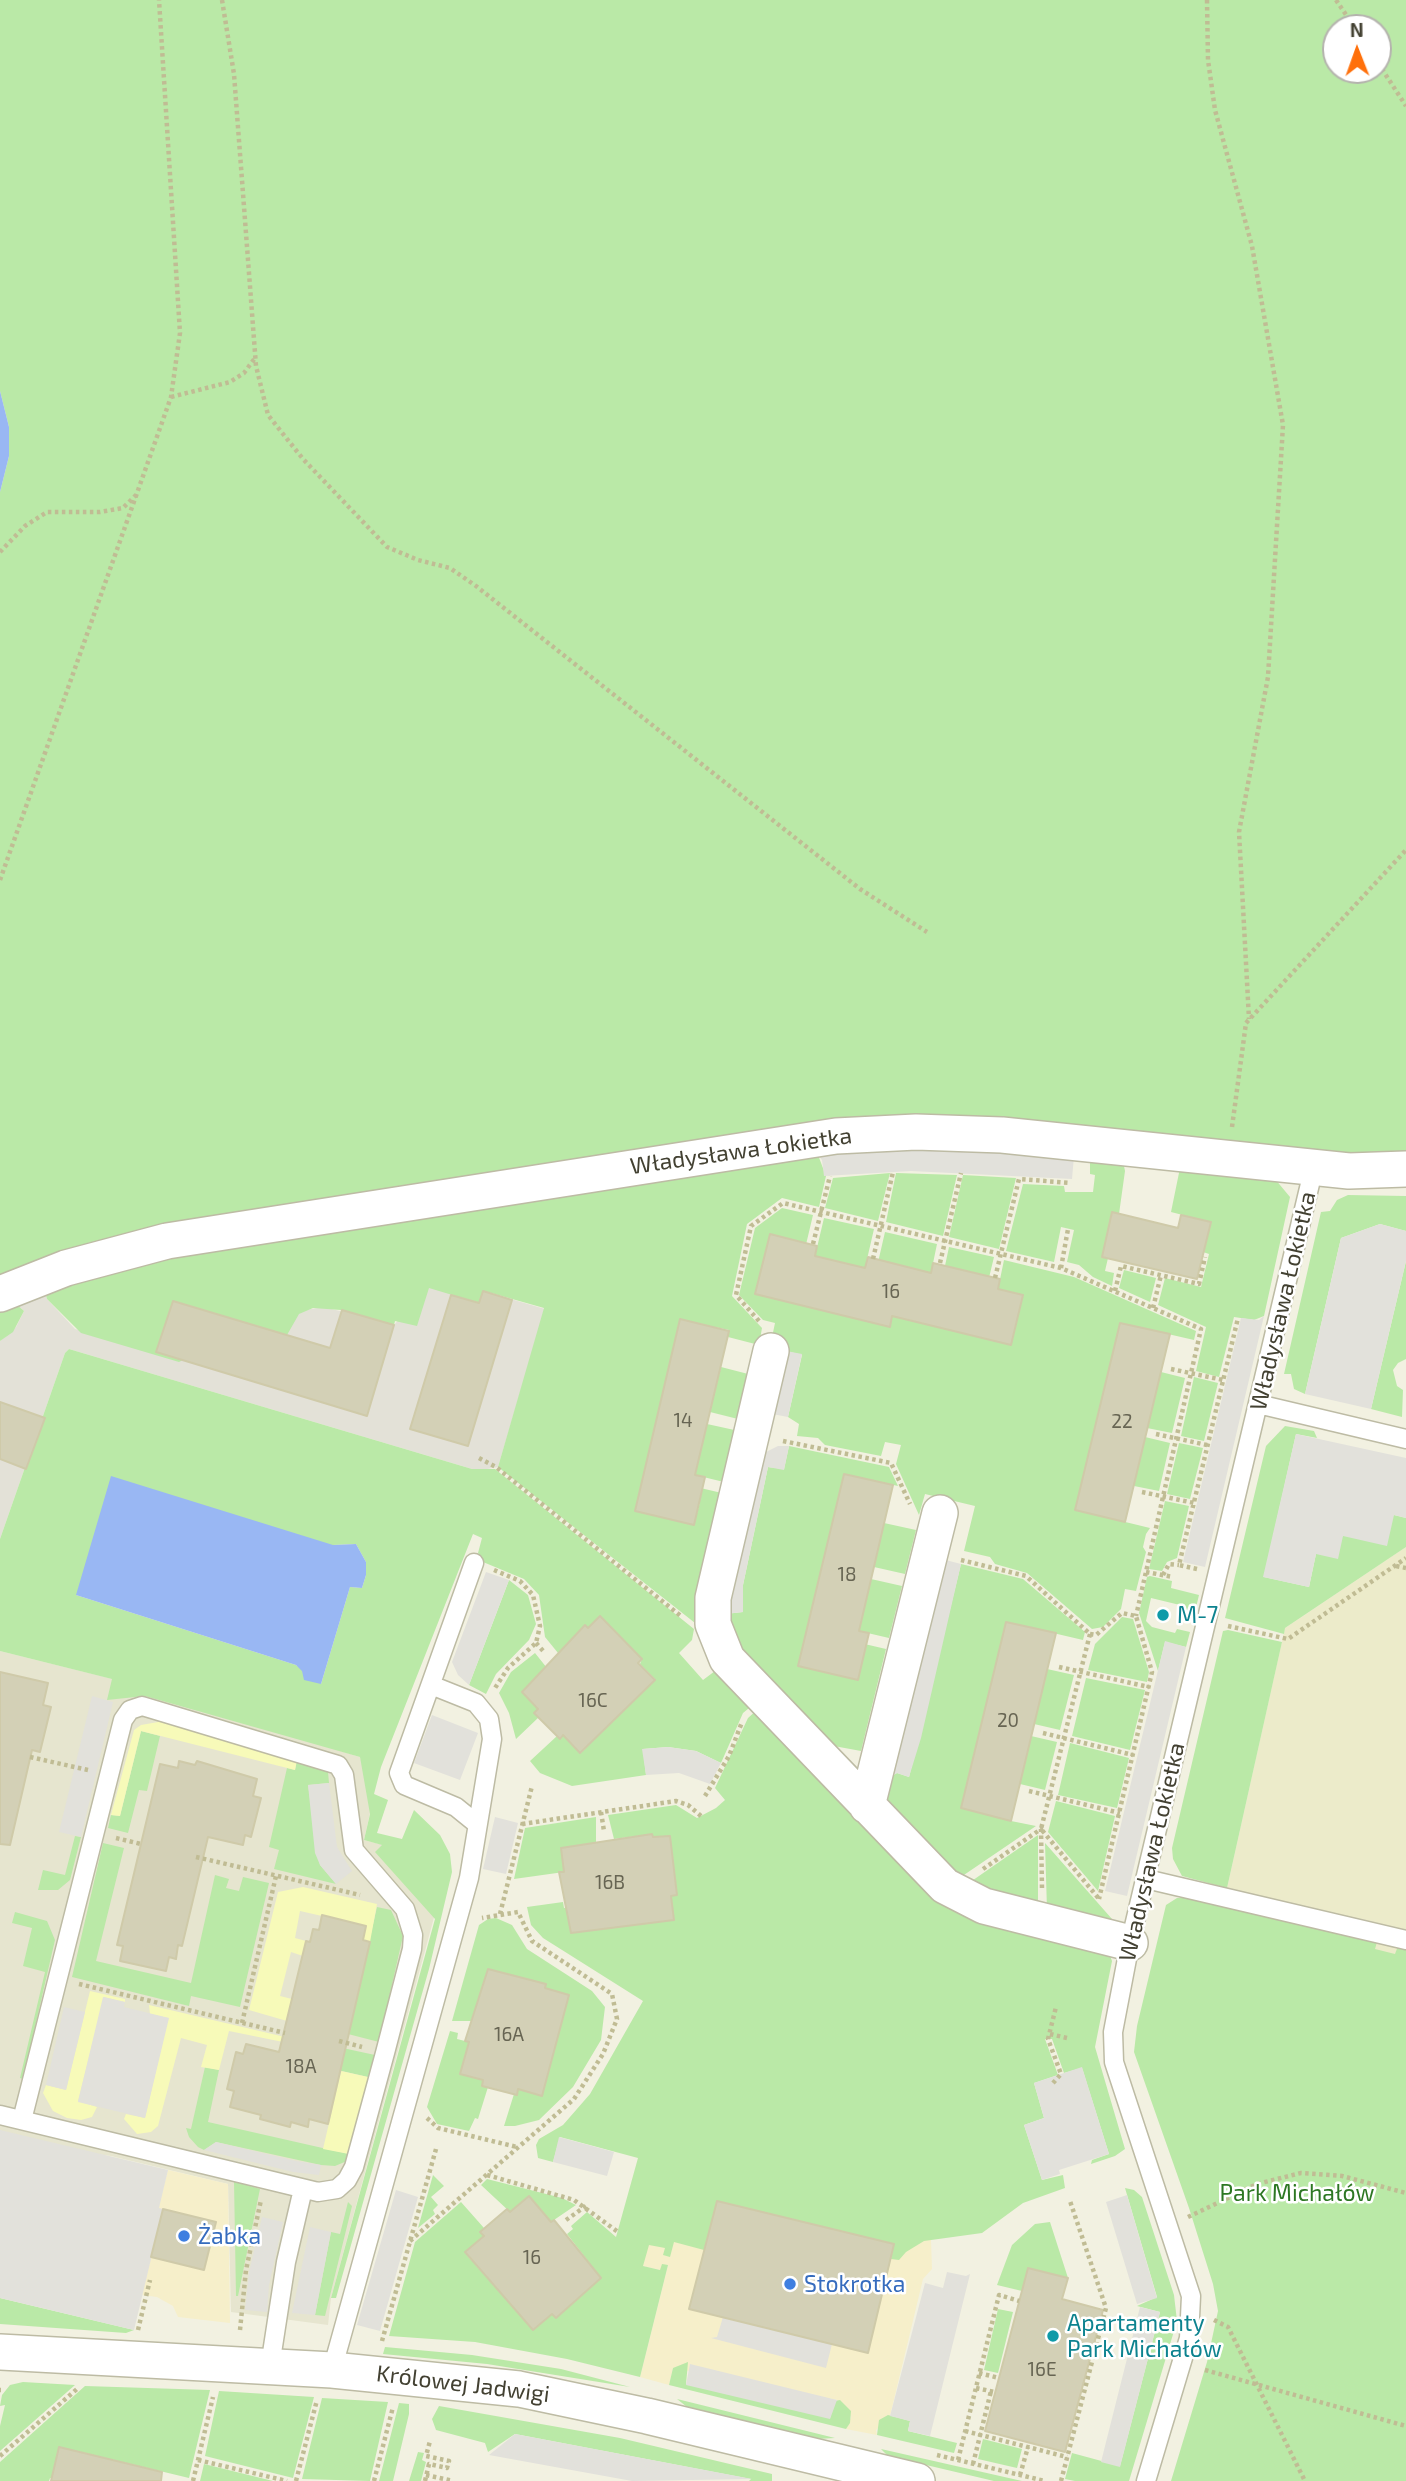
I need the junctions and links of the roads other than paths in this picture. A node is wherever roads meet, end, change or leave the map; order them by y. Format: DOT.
graph roads {
  1 [pos="1314,1167"];
  2 [pos="1406,1169"];
  3 [pos="0,1294"];
  4 [pos="767,1338"];
  5 [pos="1258,1405"];
  6 [pos="1406,1439"];
  7 [pos="940,1513"];
  8 [pos="474,1563"];
  9 [pos="431,1685"];
  10 [pos="867,1806"];
  11 [pos="477,1824"];
  12 [pos="1146,1879"];
  13 [pos="1133,1933"];
  14 [pos="1406,1940"];
  15 [pos="0,2115"];
  16 [pos="22,2120"];
  17 [pos="303,2189"];
  18 [pos="0,2352"];
  19 [pos="271,2366"];
  20 [pos="326,2381"];
  21 [pos="917,2481"];
  22 [pos="1146,2481"];
  1 -- 2 [label="street"];
  1 -- 3 [label="street, Władysława Łokietka"];
  1 -- 5 [label="lane, Władysława Łokietka"];
  4 -- 10 [label="street"];
  5 -- 6 [label="lane"];
  5 -- 12 [label="lane, Władysława Łokietka"];
  7 -- 10 [label="street"];
  8 -- 9 [label="lane"];
  9 -- 11 [label="lane"];
  9 -- 11 [label="lane"];
  10 -- 13 [label="street"];
  11 -- 20 [label="lane"];
  12 -- 13 [label="lane, Władysława Łokietka"];
  12 -- 14 [label="lane"];
  13 -- 22 [label="lane, Władysława Łokietka"];
  15 -- 16 [label="lane"];
  16 -- 17 [label="lane"];
  16 -- 17 [label="lane"];
  17 -- 19 [label="lane"];
  18 -- 19 [label="street, Królowej Jadwigi"];
  19 -- 20 [label="street, Królowej Jadwigi"];
  20 -- 21 [label="street, Królowej Jadwigi"];
}
